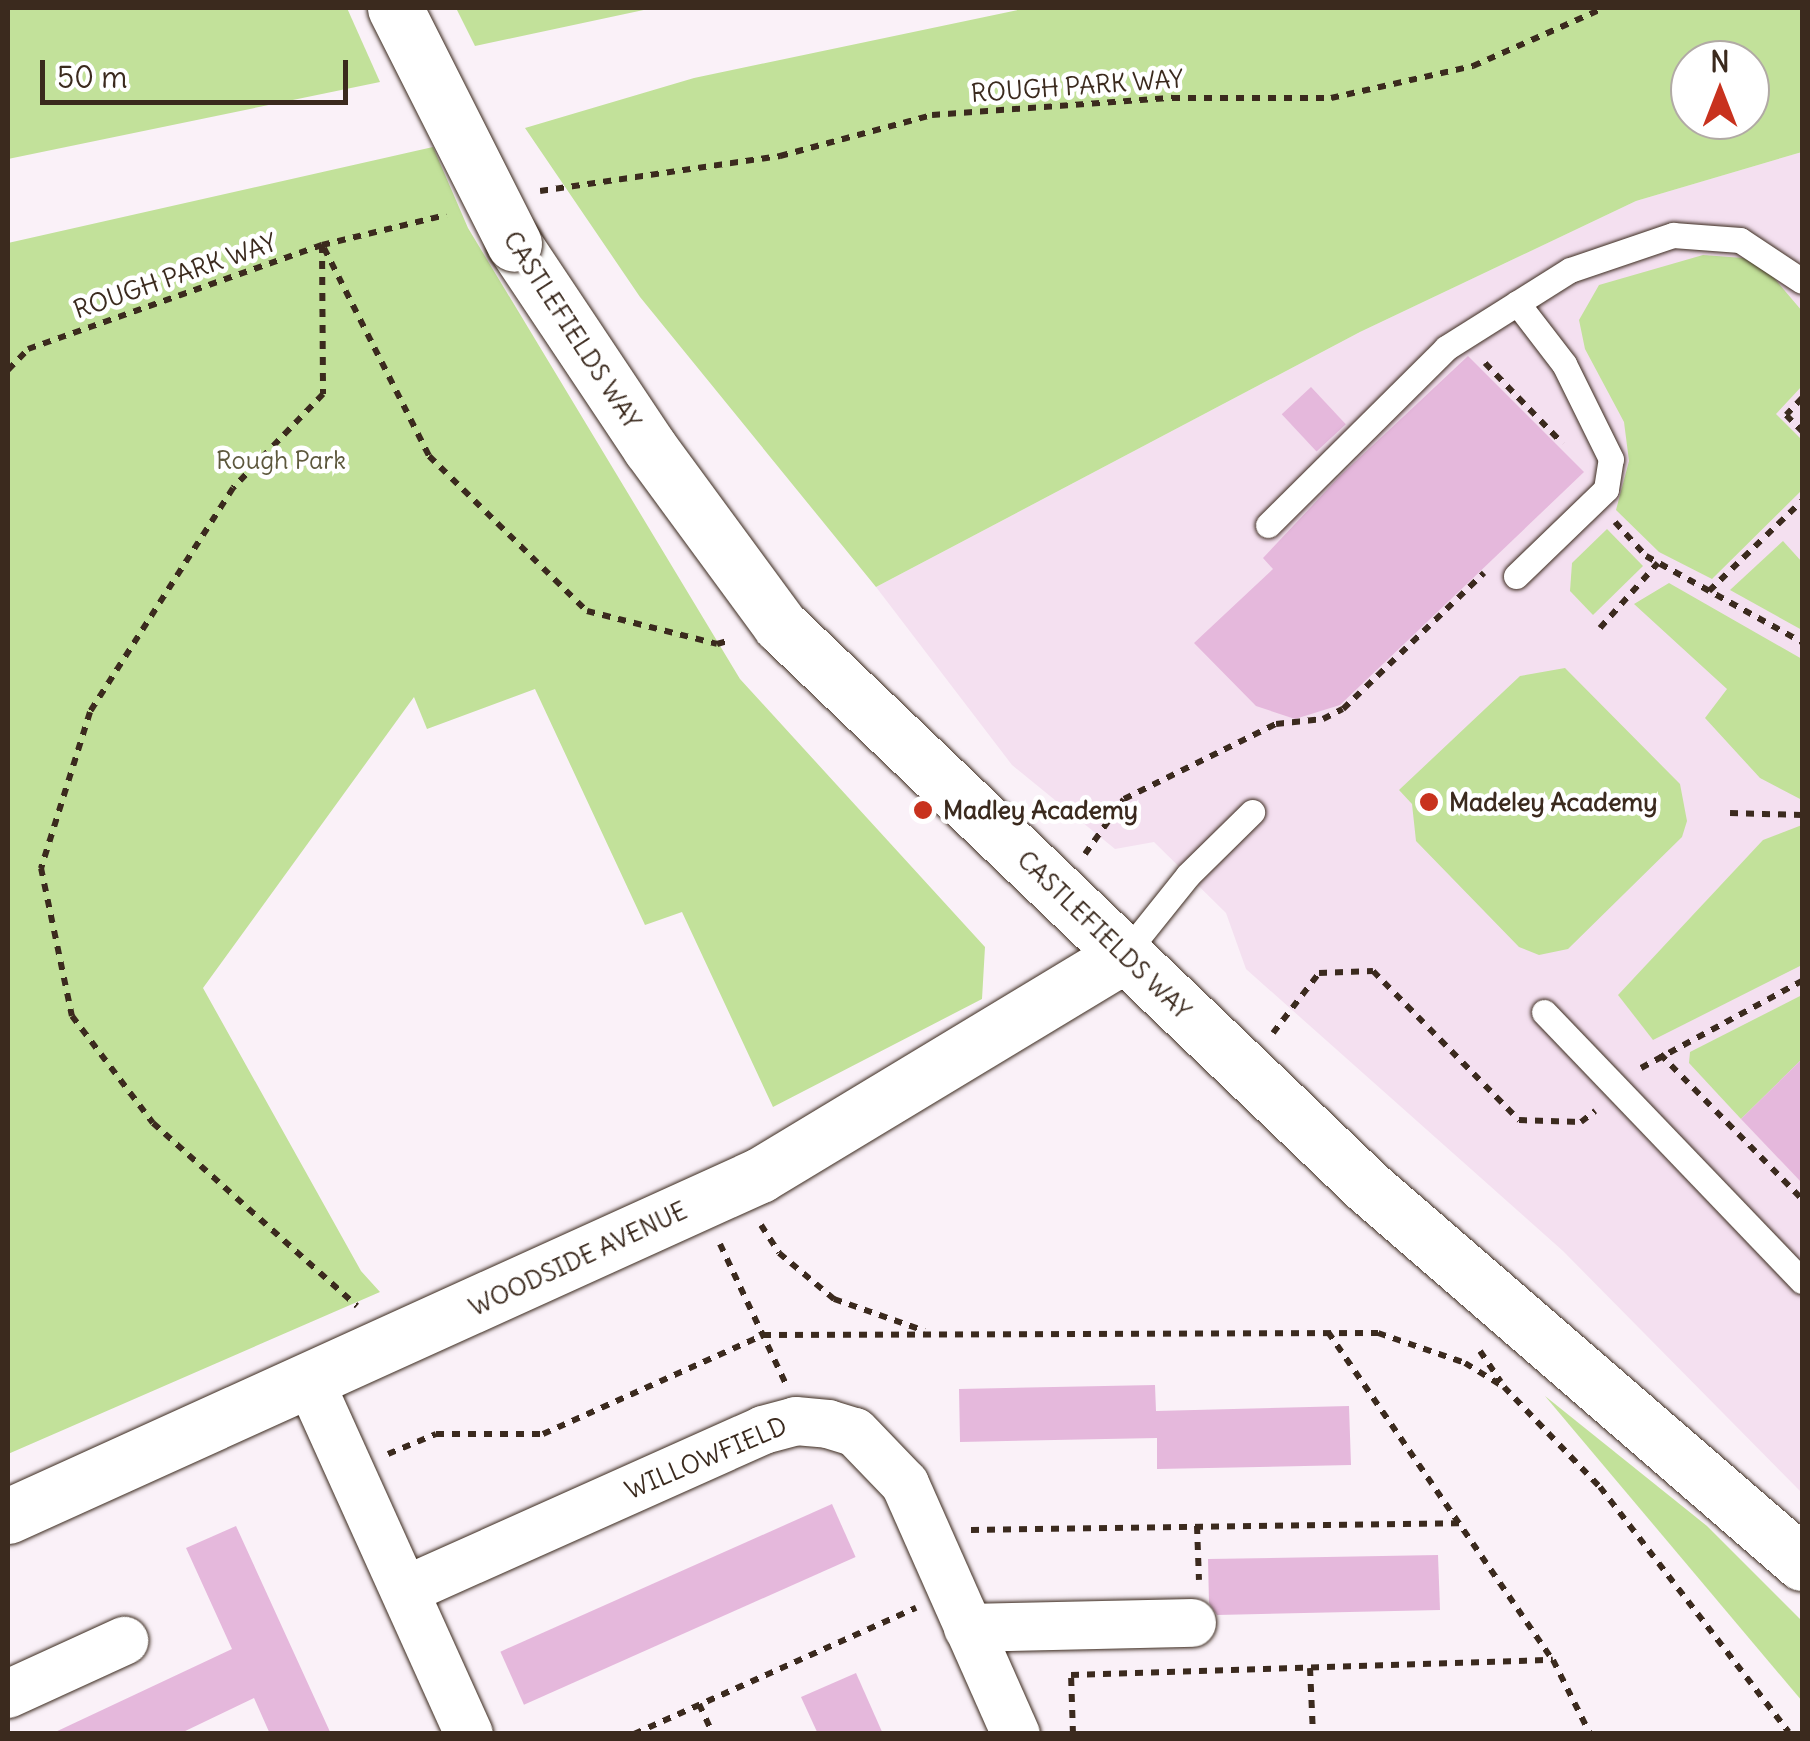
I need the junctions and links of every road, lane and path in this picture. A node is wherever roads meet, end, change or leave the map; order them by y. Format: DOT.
graph roads {
  1 [pos="395,8"];
  2 [pos="1604,8"];
  3 [pos="545,190"];
  4 [pos="364,235"];
  5 [pos="322,245"];
  6 [pos="1802,281"];
  7 [pos="1517,303"];
  8 [pos="1461,338"];
  9 [pos="8,370"];
  10 [pos="1802,398"];
  11 [pos="1802,431"];
  12 [pos="1574,455"];
  13 [pos="1802,501"];
  14 [pos="1610,517"];
  15 [pos="1268,525"];
  16 [pos="1658,563"];
  17 [pos="1488,570"];
  18 [pos="1516,576"];
  19 [pos="1709,591"];
  20 [pos="780,625"];
  21 [pos="1600,628"];
  22 [pos="1802,642"];
  23 [pos="1252,812"];
  24 [pos="1730,813"];
  25 [pos="1802,815"];
  26 [pos="1057,890"];
  27 [pos="1124,955"];
  28 [pos="1802,981"];
  29 [pos="1544,1012"];
  30 [pos="1660,1054"];
  31 [pos="1245,1070"];
  32 [pos="1638,1070"];
  33 [pos="1599,1108"];
  34 [pos="720,1193"];
  35 [pos="1802,1199"];
  36 [pos="1802,1281"];
  37 [pos="1327,1331"];
  38 [pos="952,1334"];
  39 [pos="763,1336"];
  40 [pos="397,1343"];
  41 [pos="310,1382"];
  42 [pos="804,1421"];
  43 [pos="350,1469"];
  44 [pos="8,1516"];
  45 [pos="1459,1523"];
  46 [pos="925,1530"];
  47 [pos="1802,1562"];
  48 [pos="406,1590"];
  49 [pos="960,1610"];
  50 [pos="1192,1623"];
  51 [pos="124,1641"];
  52 [pos="1553,1660"];
  53 [pos="1310,1668"];
  54 [pos="8,1694"];
  55 [pos="700,1704"];
  56 [pos="1789,1732"];
  57 [pos="469,1734"];
  58 [pos="634,1734"];
  59 [pos="713,1734"];
  60 [pos="1016,1734"];
  61 [pos="1073,1734"];
  62 [pos="1313,1734"];
  63 [pos="1590,1734"];
  1 -- 20 [label="main road, CASTLEFIELDS WAY, bridge"];
  2 -- 3 [label="path, ROUGH PARK WAY"];
  4 -- 5 [label="path, ROUGH PARK WAY"];
  5 -- 9 [label="path, ROUGH PARK WAY"];
  5 -- 20 [label="path"];
  5 -- 40 [label="path"];
  6 -- 7 [label="lane"];
  7 -- 8 [label="lane"];
  7 -- 18 [label="lane"];
  8 -- 12 [label="path"];
  8 -- 15 [label="lane"];
  10 -- 11 [label="path"];
  13 -- 19 [label="path"];
  14 -- 16 [label="path"];
  16 -- 19 [label="path"];
  16 -- 21 [label="path"];
  17 -- 26 [label="path"];
  19 -- 22 [label="path"];
  20 -- 26 [label="main road, CASTLEFIELDS WAY"];
  23 -- 27 [label="lane"];
  24 -- 25 [label="path"];
  26 -- 27 [label="main road, CASTLEFIELDS WAY"];
  27 -- 31 [label="main road, CASTLEFIELDS WAY"];
  27 -- 34 [label="main road, WOODSIDE AVENUE"];
  28 -- 30 [label="path"];
  29 -- 36 [label="lane"];
  30 -- 32 [label="path"];
  30 -- 35 [label="path"];
  31 -- 33 [label="path"];
  31 -- 47 [label="main road, CASTLEFIELDS WAY"];
  34 -- 38 [label="path"];
  34 -- 39 [label="path"];
  34 -- 40 [label="main road, WOODSIDE AVENUE"];
  37 -- 38 [label="path"];
  37 -- 45 [label="path"];
  37 -- 56 [label="path"];
  38 -- 39 [label="path"];
  39 -- 42 [label="path"];
  39 -- 43 [label="path"];
  40 -- 41 [label="main road, WOODSIDE AVENUE"];
  41 -- 43 [label="street"];
  41 -- 44 [label="main road, WOODSIDE AVENUE"];
  42 -- 46 [label="street, WILLOWFIELD"];
  42 -- 48 [label="street, WILLOWFIELD"];
  43 -- 48 [label="street"];
  45 -- 46 [label="path"];
  45 -- 52 [label="path"];
  46 -- 49 [label="street, WILLOWFIELD"];
  48 -- 57 [label="street"];
  49 -- 50 [label="street"];
  49 -- 55 [label="path"];
  49 -- 60 [label="street, WILLOWFIELD"];
  51 -- 54 [label="street"];
  52 -- 53 [label="path"];
  52 -- 63 [label="path"];
  53 -- 61 [label="path"];
  53 -- 62 [label="path"];
  55 -- 58 [label="path"];
  55 -- 59 [label="path"];
}
